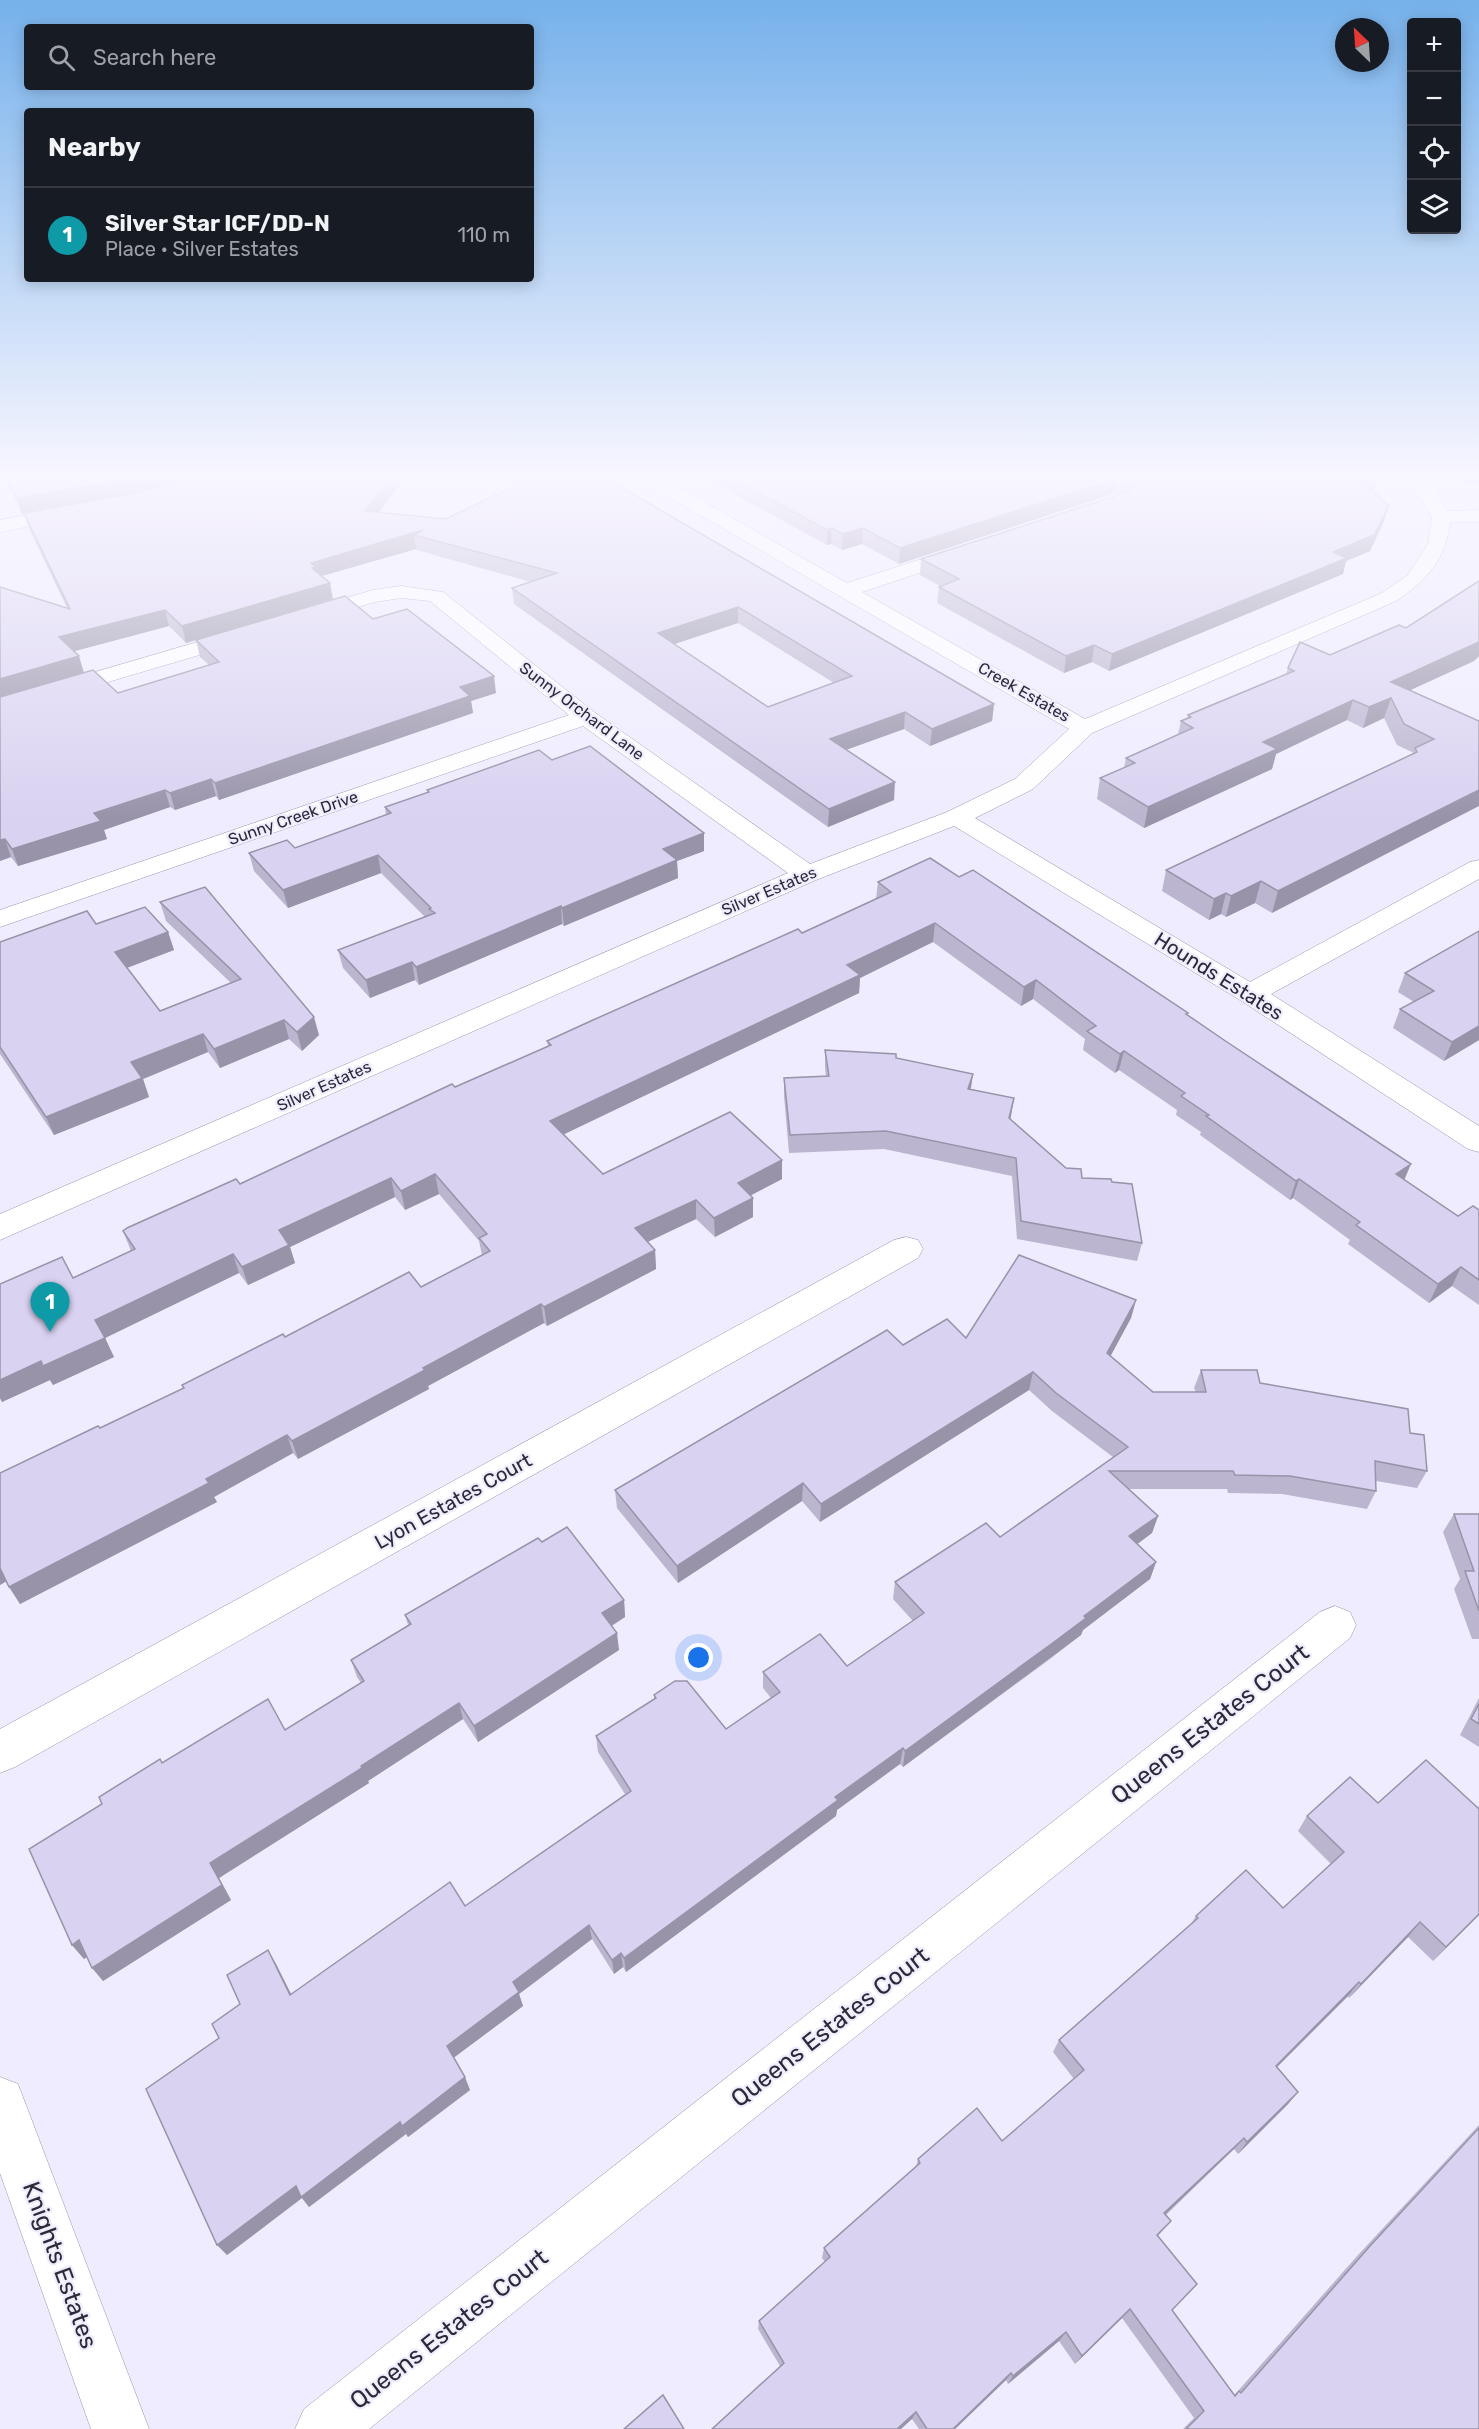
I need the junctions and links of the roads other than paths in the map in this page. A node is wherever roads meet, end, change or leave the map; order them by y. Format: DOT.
graph roads {
  1 [pos="399,592"];
  2 [pos="404,592"];
  3 [pos="852,592"];
  4 [pos="1396,592"];
  5 [pos="294,620"];
  6 [pos="260,630"];
  7 [pos="0,707"];
  8 [pos="586,717"];
  9 [pos="1084,728"];
  10 [pos="956,817"];
  11 [pos="1479,868"];
  12 [pos="807,874"];
  13 [pos="0,919"];
  14 [pos="1250,994"];
  15 [pos="1479,1141"];
  16 [pos="0,1228"];
  17 [pos="906,1249"];
  18 [pos="1335,1624"];
  19 [pos="0,1752"];
  20 [pos="0,2102"];
  21 [pos="120,2429"];
  22 [pos="324,2429"];
  1 -- 5 [label="street, Sunny Orchard Lane"];
  2 -- 8 [label="street, Sunny Orchard Lane"];
  3 -- 9 [label="street, Creek Estates"];
  4 -- 9 [label="street, Silver Estates"];
  6 -- 7 [label="street"];
  8 -- 12 [label="street, Sunny Orchard Lane"];
  8 -- 13 [label="street, Sunny Creek Drive"];
  9 -- 10 [label="street, Silver Estates"];
  10 -- 12 [label="street, Silver Estates"];
  10 -- 14 [label="street, Hounds Estates"];
  11 -- 14 [label="street"];
  12 -- 16 [label="street, Silver Estates"];
  14 -- 15 [label="street, Hounds Estates"];
  17 -- 19 [label="street, Lyon Estates Court"];
  18 -- 22 [label="street, Queens Estates Court"];
  20 -- 21 [label="street, Knights Estates"];
}
